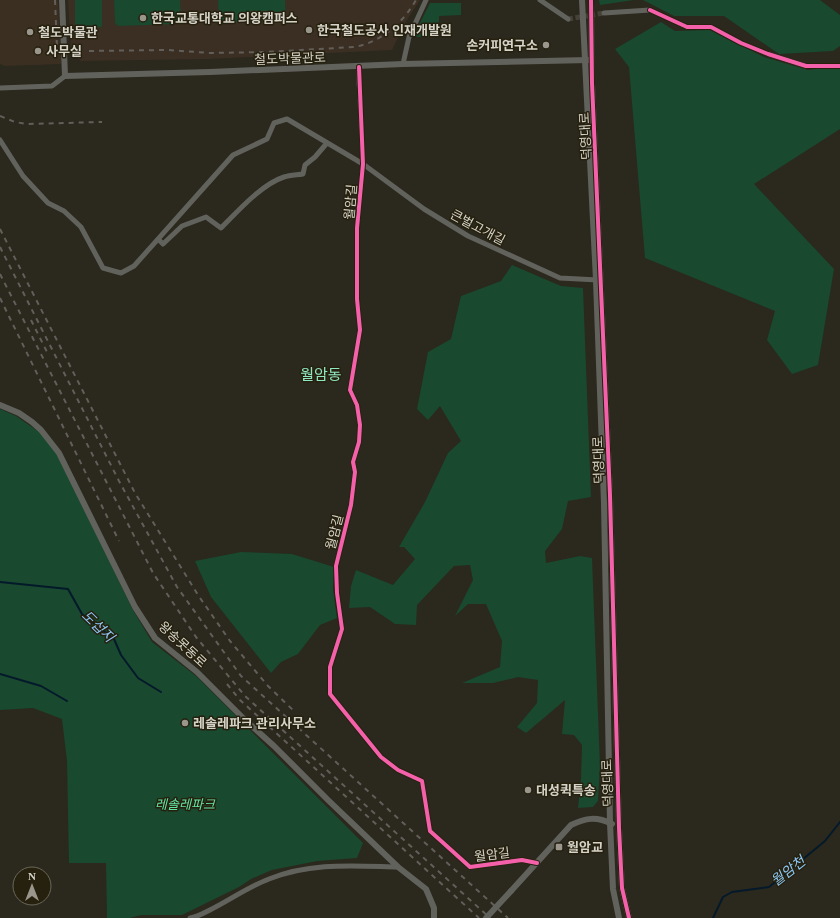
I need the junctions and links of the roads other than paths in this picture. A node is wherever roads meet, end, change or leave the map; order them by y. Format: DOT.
graph roads {
  1 [pos="62,0"];
  2 [pos="426,0"];
  3 [pos="540,0"];
  4 [pos="582,0"];
  5 [pos="591,0"];
  6 [pos="604,13"];
  7 [pos="568,19"];
  8 [pos="585,60"];
  9 [pos="592,60"];
  10 [pos="403,64"];
  11 [pos="840,66"];
  12 [pos="359,67"];
  13 [pos="65,76"];
  14 [pos="359,84"];
  15 [pos="0,88"];
  16 [pos="360,99"];
  17 [pos="0,140"];
  18 [pos="327,143"];
  19 [pos="363,164"];
  20 [pos="161,242"];
  21 [pos="599,280"];
  22 [pos="0,405"];
  23 [pos="610,823"];
  24 [pos="619,828"];
  25 [pos="537,863"];
  26 [pos="398,867"];
  27 [pos="190,918"];
  28 [pos="434,918"];
  29 [pos="486,918"];
  30 [pos="619,918"];
  31 [pos="629,918"];
  1 -- 13 [label="street"];
  2 -- 10 [label="street"];
  3 -- 7 [label="street"];
  4 -- 8 [label="street, 덕영대로"];
  5 -- 9 [label="street, 덕영대로"];
  6 -- 11 [label="street"];
  8 -- 9 [label="street, 철도박물관로"];
  8 -- 10 [label="street, 철도박물관로"];
  8 -- 21 [label="street, 덕영대로"];
  9 -- 21 [label="street, 덕영대로"];
  10 -- 12 [label="street, 철도박물관로"];
  12 -- 13 [label="street, 철도박물관로"];
  12 -- 14 [label="street"];
  13 -- 15 [label="street"];
  16 -- 19 [label="street, 월암길"];
  17 -- 20 [label="street"];
  18 -- 19 [label="street, 큰벌고개길"];
  18 -- 20 [label="street"];
  18 -- 20 [label="street, 큰벌고개길"];
  19 -- 21 [label="street, 큰벌고개길"];
  19 -- 25 [label="street, 월암길"];
  21 -- 23 [label="street, 덕영대로"];
  21 -- 24 [label="street, 덕영대로"];
  22 -- 26 [label="street, 왕송못동로"];
  23 -- 24 [label="street"];
  23 -- 25 [label="street"];
  23 -- 30 [label="street, 덕영대로"];
  24 -- 31 [label="street, 덕영대로"];
  25 -- 29 [label="street, bridge"];
  26 -- 27 [label="street"];
  26 -- 28 [label="street, 왕송못동로"];
}
